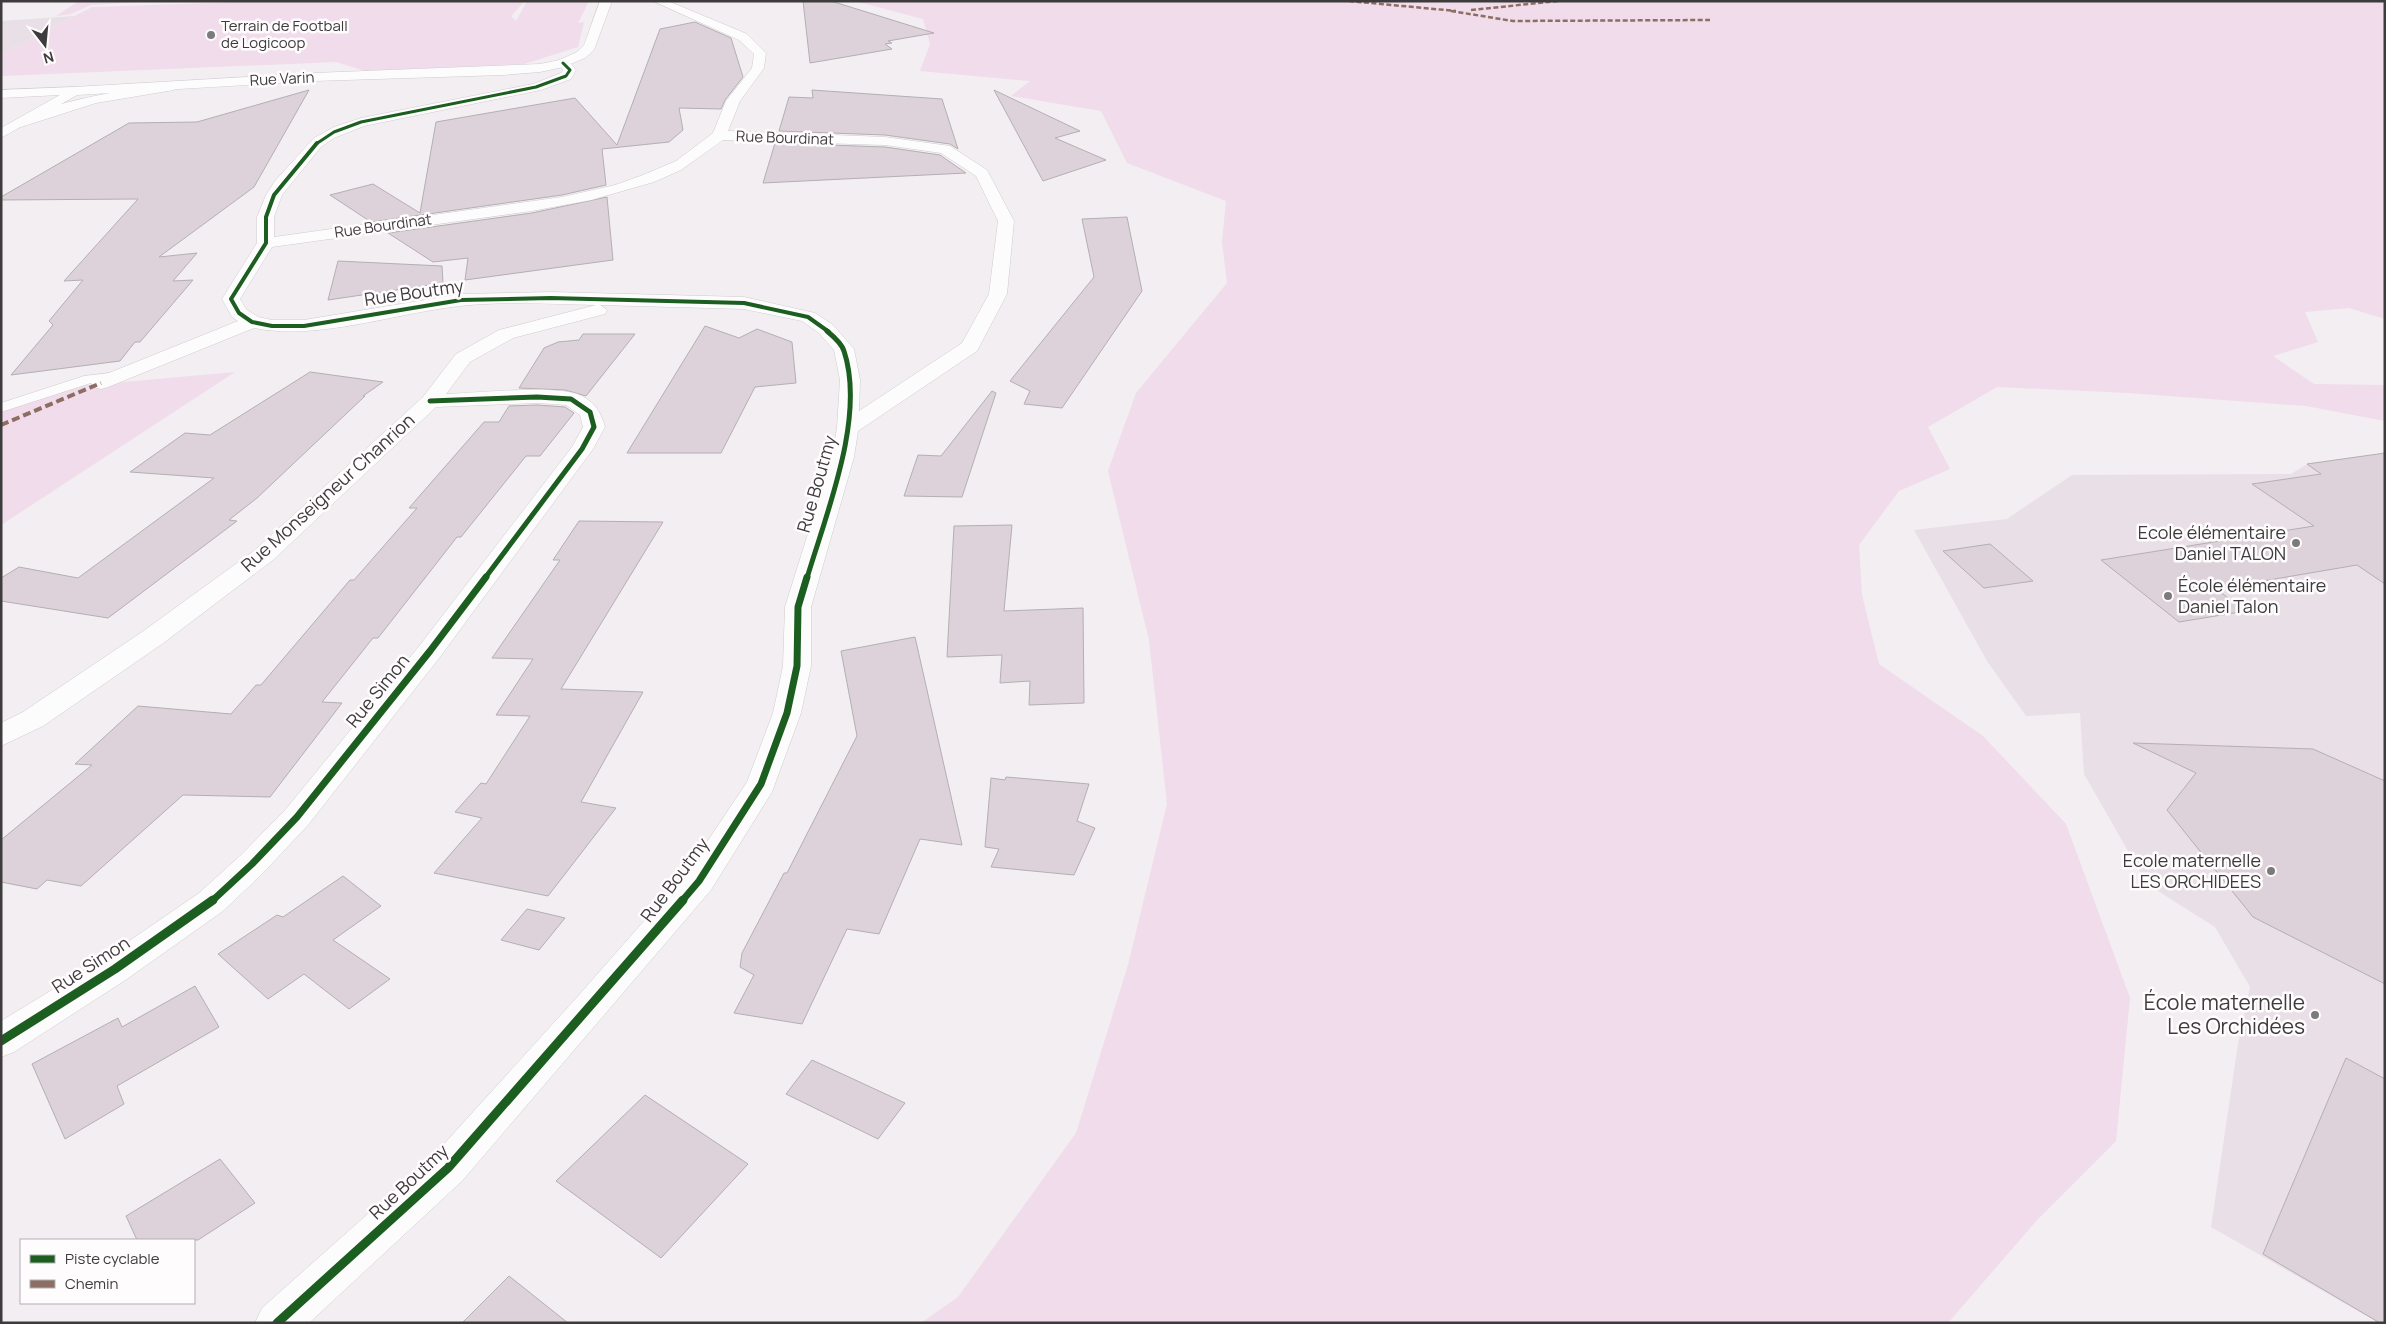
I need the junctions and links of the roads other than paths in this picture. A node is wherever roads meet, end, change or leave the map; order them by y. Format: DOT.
graph roads {
  1 [pos="606,1"];
  2 [pos="658,1"];
  3 [pos="563,63"];
  4 [pos="235,81"];
  5 [pos="74,91"];
  6 [pos="1,94"];
  7 [pos="1,98"];
  8 [pos="20,123"];
  9 [pos="1,134"];
  10 [pos="719,135"];
  11 [pos="266,242"];
  12 [pos="639,301"];
  13 [pos="252,322"];
  14 [pos="120,376"];
  15 [pos="101,383"];
  16 [pos="430,401"];
  17 [pos="1,408"];
  18 [pos="848,428"];
  19 [pos="1,736"];
  20 [pos="1,1041"];
  21 [pos="277,1323"];
  1 -- 3 [label="street"];
  2 -- 10 [label="street"];
  3 -- 4 [label="street, Rue Varin"];
  3 -- 11 [label="street"];
  4 -- 5 [label="street, Rue Varin"];
  4 -- 8 [label="street"];
  5 -- 6 [label="street, Rue Varin"];
  5 -- 8 [label="street"];
  7 -- 8 [label="street"];
  8 -- 9 [label="street"];
  10 -- 11 [label="street, Rue Bourdinat"];
  10 -- 18 [label="street, Rue Bourdinat"];
  11 -- 13 [label="street"];
  12 -- 13 [label="street, Rue Boutmy"];
  12 -- 16 [label="street, Rue Monseigneur Chanrion"];
  12 -- 18 [label="street, Rue Boutmy"];
  13 -- 14 [label="street"];
  14 -- 15 [label="street"];
  14 -- 17 [label="lane"];
  16 -- 19 [label="street, Rue Monseigneur Chanrion"];
  16 -- 20 [label="street, Rue Simon"];
  18 -- 21 [label="street, Rue Boutmy"];
}
